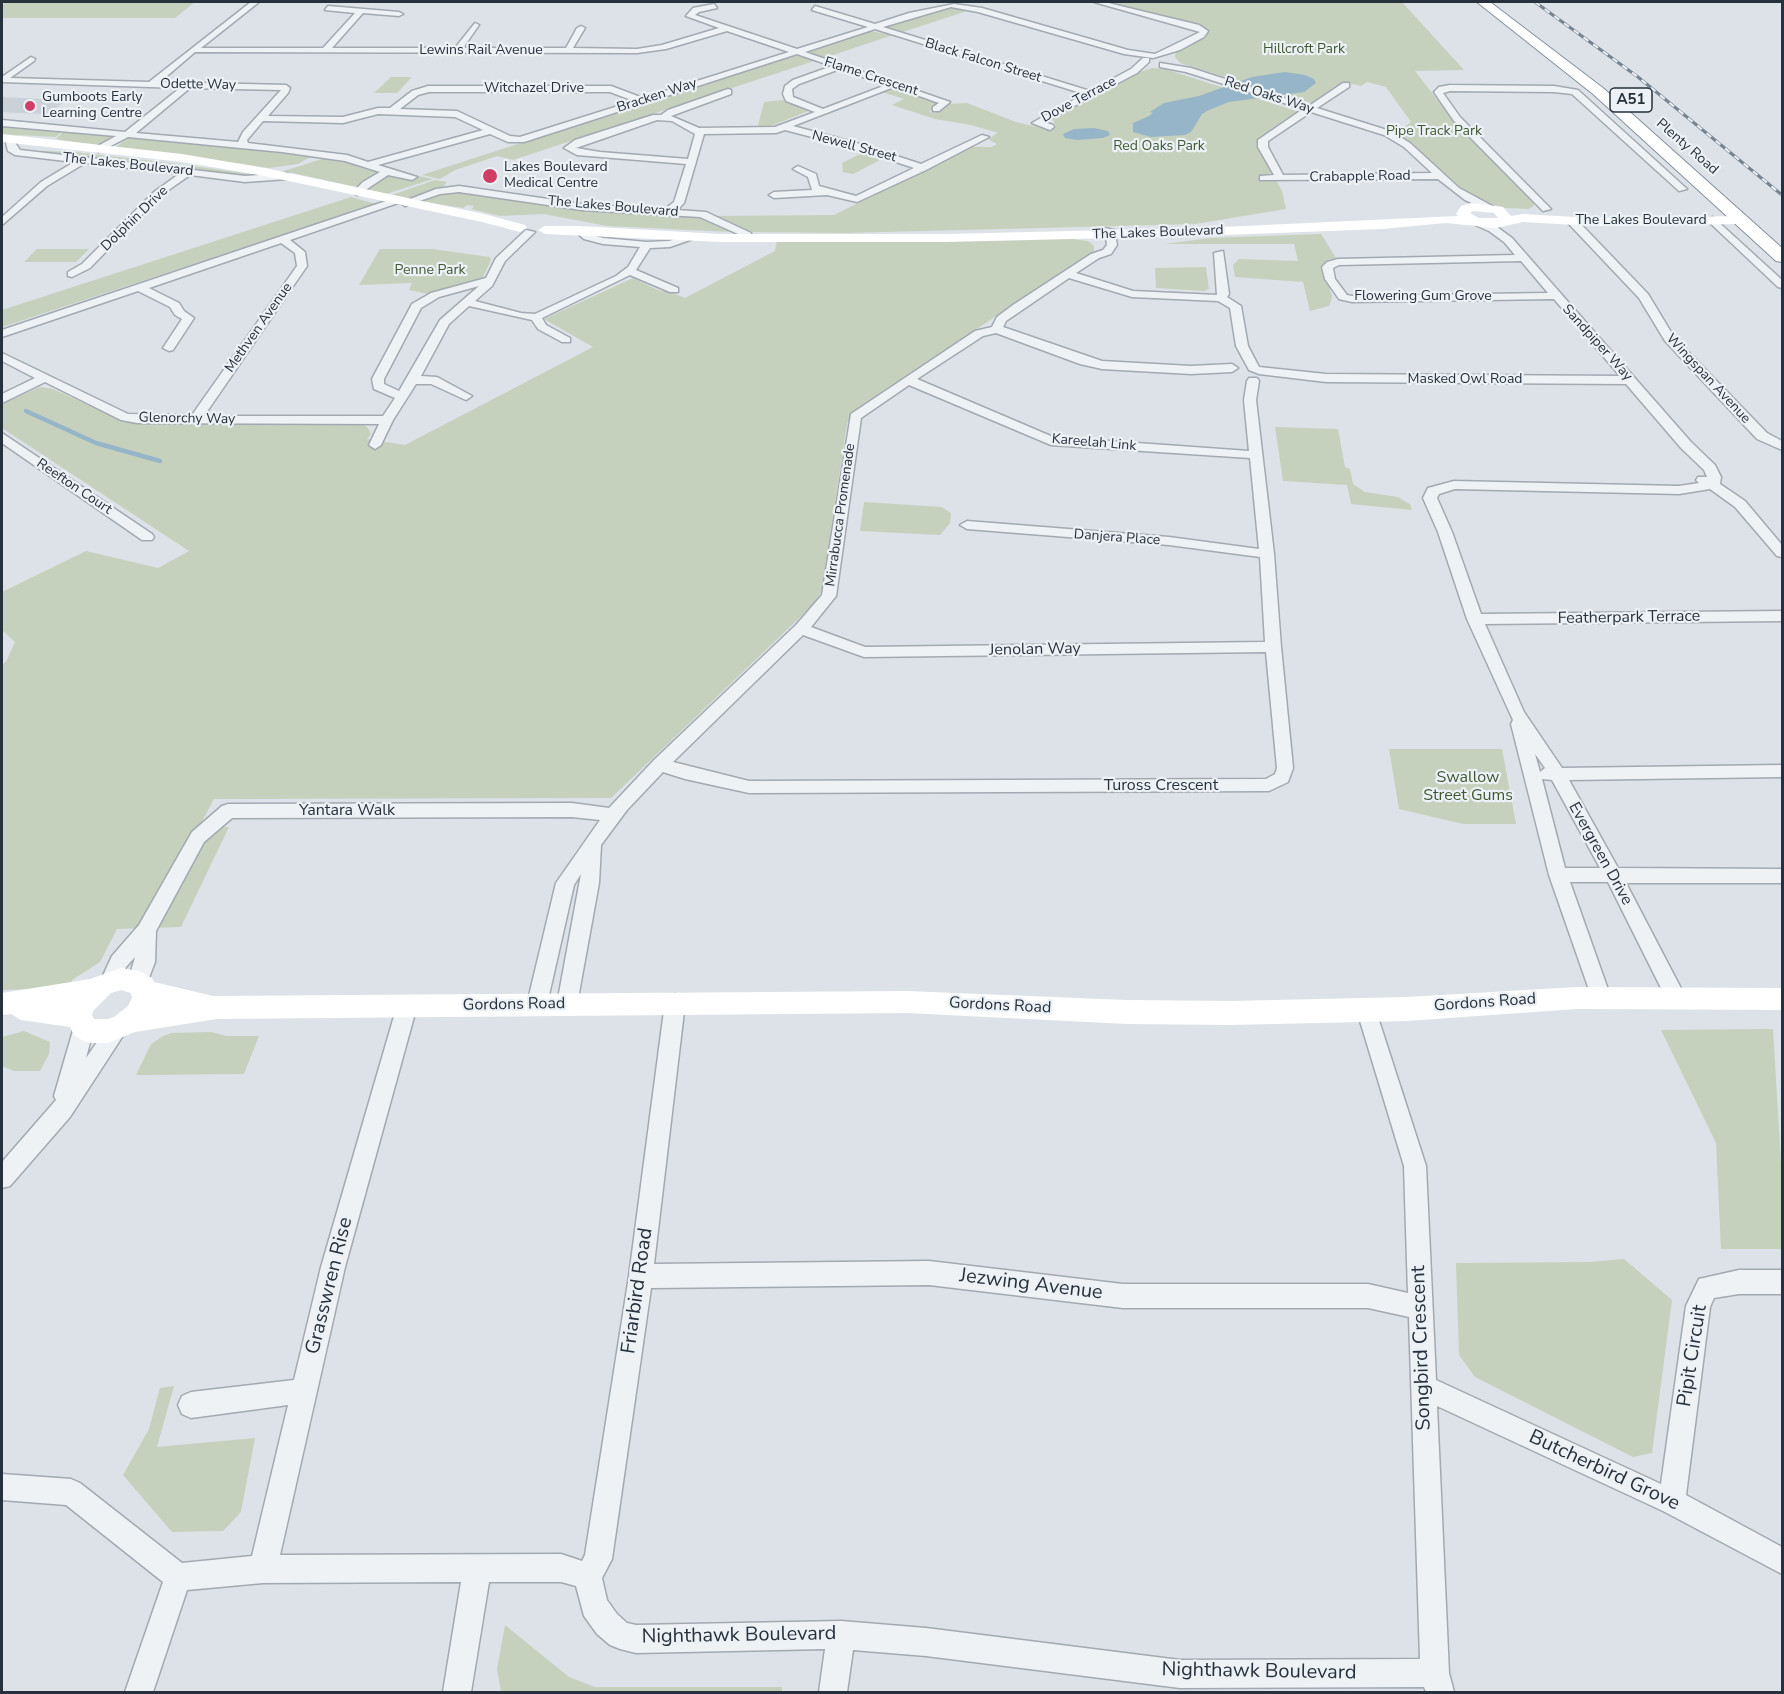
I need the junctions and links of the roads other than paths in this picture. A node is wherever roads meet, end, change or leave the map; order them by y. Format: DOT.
graph roads {
  1 [pos="255,2"];
  2 [pos="936,2"];
  3 [pos="1097,2"];
  4 [pos="1483,2"];
  5 [pos="1504,2"];
  6 [pos="956,4"];
  7 [pos="718,5"];
  8 [pos="825,5"];
  9 [pos="328,8"];
  10 [pos="815,8"];
  11 [pos="806,11"];
  12 [pos="360,12"];
  13 [pos="922,12"];
  14 [pos="399,14"];
  15 [pos="475,26"];
  16 [pos="875,27"];
  17 [pos="581,28"];
  18 [pos="728,28"];
  19 [pos="1177,48"];
  20 [pos="192,51"];
  21 [pos="325,51"];
  22 [pos="457,51"];
  23 [pos="568,51"];
  24 [pos="797,52"];
  25 [pos="31,58"];
  26 [pos="1158,60"];
  27 [pos="841,66"];
  28 [pos="2,80"];
  29 [pos="156,82"];
  30 [pos="896,84"];
  31 [pos="1346,85"];
  32 [pos="180,88"];
  33 [pos="728,92"];
  34 [pos="1622,93"];
  35 [pos="1092,94"];
  36 [pos="642,101"];
  37 [pos="946,102"];
  38 [pos="957,102"];
  39 [pos="936,109"];
  40 [pos="1309,109"];
  41 [pos="392,111"];
  42 [pos="824,112"];
  43 [pos="261,117"];
  44 [pos="664,117"];
  45 [pos="2,123"];
  46 [pos="785,127"];
  47 [pos="1050,127"];
  48 [pos="486,129"];
  49 [pos="699,132"];
  50 [pos="130,134"];
  51 [pos="246,134"];
  52 [pos="5,141"];
  53 [pos="220,142"];
  54 [pos="244,145"];
  55 [pos="994,145"];
  56 [pos="103,149"];
  57 [pos="321,155"];
  58 [pos="84,160"];
  59 [pos="692,162"];
  60 [pos="304,163"];
  61 [pos="236,167"];
  62 [pos="377,168"];
  63 [pos="796,168"];
  64 [pos="923,168"];
  65 [pos="190,171"];
  66 [pos="290,171"];
  67 [pos="1440,176"];
  68 [pos="412,177"];
  69 [pos="1263,178"];
  70 [pos="1280,178"];
  71 [pos="1667,178"];
  72 [pos="1682,189"];
  73 [pos="1456,190"];
  74 [pos="358,192"];
  75 [pos="826,192"];
  76 [pos="774,195"];
  77 [pos="394,201"];
  78 [pos="1714,201"];
  79 [pos="1753,205"];
  80 [pos="1575,207"];
  81 [pos="681,208"];
  82 [pos="1466,208"];
  83 [pos="1491,208"];
  84 [pos="1546,209"];
  85 [pos="1398,210"];
  86 [pos="484,218"];
  87 [pos="1713,220"];
  88 [pos="1742,220"];
  89 [pos="1770,220"];
  90 [pos="2,222"];
  91 [pos="1476,222"];
  92 [pos="1505,222"];
  93 [pos="1572,222"];
  94 [pos="1278,228"];
  95 [pos="525,230"];
  96 [pos="545,230"];
  97 [pos="580,230"];
  98 [pos="1110,232"];
  99 [pos="1094,233"];
  100 [pos="747,236"];
  101 [pos="693,237"];
  102 [pos="800,237"];
  103 [pos="282,239"];
  104 [pos="1508,240"];
  105 [pos="647,245"];
  106 [pos="1219,253"];
  107 [pos="1095,256"];
  108 [pos="1782,257"];
  109 [pos="1523,258"];
  110 [pos="629,272"];
  111 [pos="98,273"];
  112 [pos="1068,274"];
  113 [pos="489,280"];
  114 [pos="1782,285"];
  115 [pos="138,287"];
  116 [pos="675,290"];
  117 [pos="1555,296"];
  118 [pos="1220,298"];
  119 [pos="468,302"];
  120 [pos="536,317"];
  121 [pos="998,329"];
  122 [pos="2,334"];
  123 [pos="566,340"];
  124 [pos="1242,346"];
  125 [pos="169,348"];
  126 [pos="2,357"];
  127 [pos="1235,373"];
  128 [pos="1256,374"];
  129 [pos="42,379"];
  130 [pos="412,380"];
  131 [pos="908,380"];
  132 [pos="1630,380"];
  133 [pos="466,396"];
  134 [pos="402,397"];
  135 [pos="2,399"];
  136 [pos="1250,400"];
  137 [pos="195,420"];
  138 [pos="387,420"];
  139 [pos="2,437"];
  140 [pos="375,445"];
  141 [pos="1782,446"];
  142 [pos="1256,455"];
  143 [pos="1707,482"];
  144 [pos="967,525"];
  145 [pos="147,537"];
  146 [pos="1782,553"];
  147 [pos="1267,554"];
  148 [pos="1782,616"];
  149 [pos="1475,620"];
  150 [pos="801,629"];
  151 [pos="1273,646"];
  152 [pos="1517,713"];
  153 [pos="660,764"];
  154 [pos="1782,771"];
  155 [pos="1532,774"];
  156 [pos="1557,774"];
  157 [pos="613,815"];
  158 [pos="592,846"];
  159 [pos="1558,875"];
  160 [pos="1613,875"];
  161 [pos="1782,876"];
  162 [pos="146,931"];
  163 [pos="102,986"];
  164 [pos="142,987"];
  165 [pos="1601,998"];
  166 [pos="1676,998"];
  167 [pos="1782,999"];
  168 [pos="675,1003"];
  169 [pos="537,1004"];
  170 [pos="567,1004"];
  171 [pos="2,1005"];
  172 [pos="407,1006"];
  173 [pos="217,1007"];
  174 [pos="1367,1011"];
  175 [pos="81,1022"];
  176 [pos="124,1024"];
  177 [pos="62,1110"];
  178 [pos="2,1178"];
  179 [pos="641,1276"];
  180 [pos="1782,1282"];
  181 [pos="1420,1308"];
  182 [pos="1423,1387"];
  183 [pos="304,1391"];
  184 [pos="191,1405"];
  185 [pos="2,1487"];
  186 [pos="1672,1502"];
  187 [pos="1782,1561"];
  188 [pos="263,1569"];
  189 [pos="477,1569"];
  190 [pos="588,1576"];
  191 [pos="178,1577"];
  192 [pos="841,1635"];
  193 [pos="1437,1683"];
  194 [pos="139,1692"];
  195 [pos="457,1692"];
  196 [pos="833,1692"];
  1 -- 20 [label="street"];
  2 -- 6 [label="street"];
  2 -- 13 [label="street, Bracken Way"];
  3 -- 19 [label="street, Dove Terrace"];
  4 -- 78 [label="highway, Plenty Road / A51"];
  5 -- 34 [label="highway, A51"];
  6 -- 13 [label="street, Bracken Way"];
  6 -- 26 [label="street, Red Oaks Way"];
  7 -- 18 [label="street, Flame Crescent"];
  8 -- 10 [label="street"];
  9 -- 12 [label="street"];
  10 -- 11 [label="street"];
  10 -- 16 [label="street, Black Falcon Street"];
  12 -- 14 [label="street"];
  12 -- 21 [label="street"];
  13 -- 16 [label="street, Bracken Way"];
  15 -- 22 [label="street"];
  16 -- 24 [label="street, Bracken Way"];
  16 -- 35 [label="street, Black Falcon Street"];
  17 -- 23 [label="street"];
  18 -- 23 [label="street, Lewins Rail Avenue"];
  18 -- 24 [label="street, Flame Crescent"];
  19 -- 26 [label="street"];
  19 -- 26 [label="street, Dove Terrace"];
  20 -- 21 [label="street, Lewins Rail Avenue"];
  20 -- 29 [label="street"];
  21 -- 22 [label="street, Lewins Rail Avenue"];
  22 -- 23 [label="street, Lewins Rail Avenue"];
  24 -- 27 [label="street, Flame Crescent"];
  24 -- 36 [label="street, Bracken Way"];
  25 -- 28 [label="street"];
  26 -- 35 [label="street, Dove Terrace"];
  26 -- 40 [label="street, Red Oaks Way"];
  27 -- 30 [label="street, Flame Crescent"];
  27 -- 42 [label="street"];
  28 -- 29 [label="street, Odette Way"];
  29 -- 32 [label="street, Odette Way"];
  30 -- 37 [label="street, Flame Crescent"];
  30 -- 42 [label="street"];
  31 -- 40 [label="street"];
  32 -- 43 [label="street, Odette Way"];
  32 -- 50 [label="street"];
  33 -- 44 [label="street"];
  35 -- 47 [label="street, Dove Terrace"];
  36 -- 41 [label="street, Witchazel Drive"];
  36 -- 48 [label="street, Bracken Way"];
  37 -- 38 [label="street, Flame Crescent"];
  37 -- 39 [label="street, Flame Crescent"];
  40 -- 67 [label="street, Red Oaks Way"];
  40 -- 70 [label="street"];
  41 -- 43 [label="street, Bracken Way"];
  41 -- 48 [label="street, Bracken Way"];
  42 -- 46 [label="street"];
  43 -- 51 [label="street"];
  44 -- 49 [label="street"];
  44 -- 59 [label="street"];
  45 -- 50 [label="street, The Lakes Boulevard"];
  46 -- 49 [label="street"];
  46 -- 64 [label="street, Newell Street"];
  48 -- 62 [label="street"];
  49 -- 59 [label="street"];
  50 -- 53 [label="street, The Lakes Boulevard"];
  50 -- 56 [label="street"];
  51 -- 53 [label="street"];
  51 -- 54 [label="street"];
  52 -- 56 [label="street, The Lakes Boulevard"];
  52 -- 58 [label="street, The Lakes Boulevard"];
  52 -- 61 [label="street, The Lakes Boulevard"];
  53 -- 54 [label="street, The Lakes Boulevard"];
  54 -- 57 [label="street, The Lakes Boulevard"];
  55 -- 64 [label="street"];
  56 -- 61 [label="street, The Lakes Boulevard"];
  57 -- 60 [label="street"];
  57 -- 62 [label="street, The Lakes Boulevard"];
  58 -- 65 [label="street, The Lakes Boulevard"];
  58 -- 90 [label="street"];
  59 -- 81 [label="street"];
  61 -- 66 [label="street, The Lakes Boulevard"];
  62 -- 68 [label="street, The Lakes Boulevard"];
  62 -- 74 [label="street"];
  63 -- 75 [label="street"];
  64 -- 75 [label="street"];
  65 -- 66 [label="street, The Lakes Boulevard"];
  65 -- 111 [label="street, Dolphin Drive"];
  66 -- 74 [label="street, The Lakes Boulevard"];
  67 -- 70 [label="street, Crabapple Road"];
  67 -- 73 [label="street, Red Oaks Way"];
  69 -- 70 [label="street, Crabapple Road"];
  71 -- 72 [label="street, Plenty Road"];
  71 -- 78 [label="street, Plenty Road"];
  71 -- 84 [label="street, Plenty Road"];
  73 -- 82 [label="street, Red Oaks Way"];
  73 -- 83 [label="street, Red Oaks Way"];
  74 -- 77 [label="street, The Lakes Boulevard"];
  75 -- 76 [label="street"];
  77 -- 81 [label="street, The Lakes Boulevard"];
  77 -- 86 [label="street, The Lakes Boulevard"];
  77 -- 103 [label="street"];
  78 -- 79 [label="highway"];
  78 -- 88 [label="highway, Plenty Road / A51"];
  80 -- 84 [label="street, The Lakes Boulevard"];
  81 -- 100 [label="street, The Lakes Boulevard"];
  82 -- 83 [label="street, The Lakes Boulevard"];
  82 -- 85 [label="street"];
  82 -- 91 [label="street"];
  83 -- 84 [label="street, The Lakes Boulevard"];
  83 -- 92 [label="street"];
  84 -- 93 [label="street"];
  86 -- 95 [label="street, The Lakes Boulevard"];
  86 -- 95 [label="street, The Lakes Boulevard"];
  87 -- 88 [label="street, The Lakes Boulevard"];
  87 -- 93 [label="street, The Lakes Boulevard"];
  87 -- 114 [label="street"];
  88 -- 89 [label="highway"];
  88 -- 108 [label="highway, Plenty Road / A51"];
  91 -- 92 [label="street, The Lakes Boulevard"];
  91 -- 94 [label="street, The Lakes Boulevard"];
  91 -- 104 [label="street, Sandpiper Way"];
  92 -- 93 [label="street, The Lakes Boulevard"];
  92 -- 104 [label="street, Sandpiper Way"];
  93 -- 141 [label="street, Wingspan Avenue"];
  94 -- 98 [label="street, The Lakes Boulevard"];
  94 -- 98 [label="street, The Lakes Boulevard"];
  95 -- 96 [label="street, The Lakes Boulevard"];
  95 -- 113 [label="street"];
  96 -- 97 [label="street, The Lakes Boulevard"];
  96 -- 100 [label="street, The Lakes Boulevard"];
  97 -- 101 [label="street, The Lakes Boulevard"];
  97 -- 105 [label="street, The Lakes Boulevard"];
  98 -- 99 [label="street, The Lakes Boulevard"];
  98 -- 107 [label="street, Mirrabucca Promenade"];
  99 -- 102 [label="street, The Lakes Boulevard"];
  99 -- 107 [label="street"];
  100 -- 102 [label="street, The Lakes Boulevard"];
  101 -- 102 [label="street, The Lakes Boulevard"];
  101 -- 105 [label="street, The Lakes Boulevard"];
  103 -- 115 [label="street"];
  103 -- 137 [label="street, Methven Avenue"];
  104 -- 109 [label="street, Sandpiper Way"];
  105 -- 110 [label="street"];
  106 -- 118 [label="street"];
  107 -- 112 [label="street, Mirrabucca Promenade"];
  109 -- 117 [label="street, Sandpiper Way"];
  109 -- 117 [label="street, Flowering Gum Grove"];
  110 -- 116 [label="street"];
  110 -- 120 [label="street"];
  112 -- 118 [label="street"];
  112 -- 121 [label="street, Mirrabucca Promenade"];
  113 -- 119 [label="street"];
  113 -- 134 [label="street"];
  115 -- 122 [label="street"];
  115 -- 125 [label="street"];
  117 -- 132 [label="street, Sandpiper Way"];
  118 -- 124 [label="street"];
  119 -- 120 [label="street"];
  119 -- 130 [label="street"];
  120 -- 123 [label="street"];
  121 -- 127 [label="street, Masked Owl Road"];
  121 -- 131 [label="street, Mirrabucca Promenade"];
  124 -- 127 [label="street"];
  124 -- 128 [label="street"];
  126 -- 129 [label="street, Glenorchy Way"];
  127 -- 128 [label="street, Masked Owl Road"];
  127 -- 136 [label="street, Tuross Crescent"];
  128 -- 132 [label="street, Masked Owl Road"];
  128 -- 136 [label="street, Tuross Crescent"];
  129 -- 135 [label="street"];
  129 -- 137 [label="street, Glenorchy Way"];
  130 -- 133 [label="street"];
  130 -- 134 [label="street"];
  131 -- 142 [label="street, Kareelah Link"];
  131 -- 150 [label="street, Mirrabucca Promenade"];
  132 -- 143 [label="street, Sandpiper Way"];
  134 -- 138 [label="street"];
  136 -- 142 [label="street, Tuross Crescent"];
  137 -- 138 [label="street, Glenorchy Way"];
  138 -- 140 [label="street"];
  139 -- 145 [label="street, Reefton Court"];
  142 -- 147 [label="street, Tuross Crescent"];
  143 -- 146 [label="street"];
  143 -- 149 [label="street, Evergreen Drive"];
  144 -- 147 [label="street, Danjera Place"];
  147 -- 151 [label="street, Tuross Crescent"];
  148 -- 149 [label="street, Featherpark Terrace"];
  149 -- 152 [label="street, Evergreen Drive"];
  150 -- 151 [label="street, Jenolan Way"];
  150 -- 153 [label="street, Mirrabucca Promenade"];
  151 -- 153 [label="street, Tuross Crescent"];
  152 -- 155 [label="street, Evergreen Drive"];
  152 -- 156 [label="street, Evergreen Drive"];
  153 -- 157 [label="street, Mirrabucca Promenade"];
  154 -- 156 [label="street"];
  155 -- 156 [label="street"];
  155 -- 159 [label="street, Evergreen Drive"];
  156 -- 160 [label="street, Evergreen Drive"];
  157 -- 158 [label="street, Mirrabucca Promenade"];
  157 -- 162 [label="street, Yantara Walk"];
  158 -- 169 [label="street, Mirrabucca Promenade"];
  158 -- 170 [label="street"];
  159 -- 160 [label="street"];
  159 -- 165 [label="street, Evergreen Drive"];
  160 -- 161 [label="street"];
  160 -- 166 [label="street, Evergreen Drive"];
  162 -- 163 [label="street, Yantara Walk"];
  162 -- 164 [label="street, Yantara Walk"];
  163 -- 164 [label="street"];
  163 -- 171 [label="street"];
  163 -- 175 [label="street"];
  164 -- 173 [label="street, Gordons Road"];
  164 -- 176 [label="street"];
  165 -- 166 [label="street, Gordons Road"];
  165 -- 174 [label="street, Gordons Road"];
  166 -- 167 [label="street, Gordons Road"];
  168 -- 170 [label="street, Gordons Road"];
  168 -- 174 [label="street, Gordons Road"];
  168 -- 179 [label="street, Friarbird Road"];
  169 -- 170 [label="street, Gordons Road"];
  169 -- 172 [label="street, Gordons Road"];
  171 -- 175 [label="street"];
  172 -- 173 [label="street, Gordons Road"];
  172 -- 183 [label="street, Grasswren Rise"];
  173 -- 176 [label="street, Gordons Road"];
  174 -- 181 [label="street, Songbird Crescent"];
  175 -- 176 [label="street"];
  175 -- 177 [label="street"];
  176 -- 177 [label="street"];
  177 -- 178 [label="street"];
  179 -- 181 [label="street, Jezwing Avenue"];
  179 -- 190 [label="street, Friarbird Road"];
  180 -- 186 [label="street, Pipit Circuit"];
  181 -- 182 [label="street, Songbird Crescent"];
  182 -- 186 [label="street, Butcherbird Grove"];
  182 -- 193 [label="street, Songbird Crescent"];
  183 -- 184 [label="street"];
  183 -- 188 [label="street, Grasswren Rise"];
  185 -- 191 [label="street"];
  186 -- 187 [label="street, Butcherbird Grove"];
  188 -- 189 [label="street"];
  188 -- 191 [label="street"];
  189 -- 190 [label="street"];
  189 -- 195 [label="street"];
  190 -- 192 [label="street, Nighthawk Boulevard"];
  191 -- 194 [label="street"];
  192 -- 193 [label="street, Nighthawk Boulevard"];
  192 -- 196 [label="street"];
}
